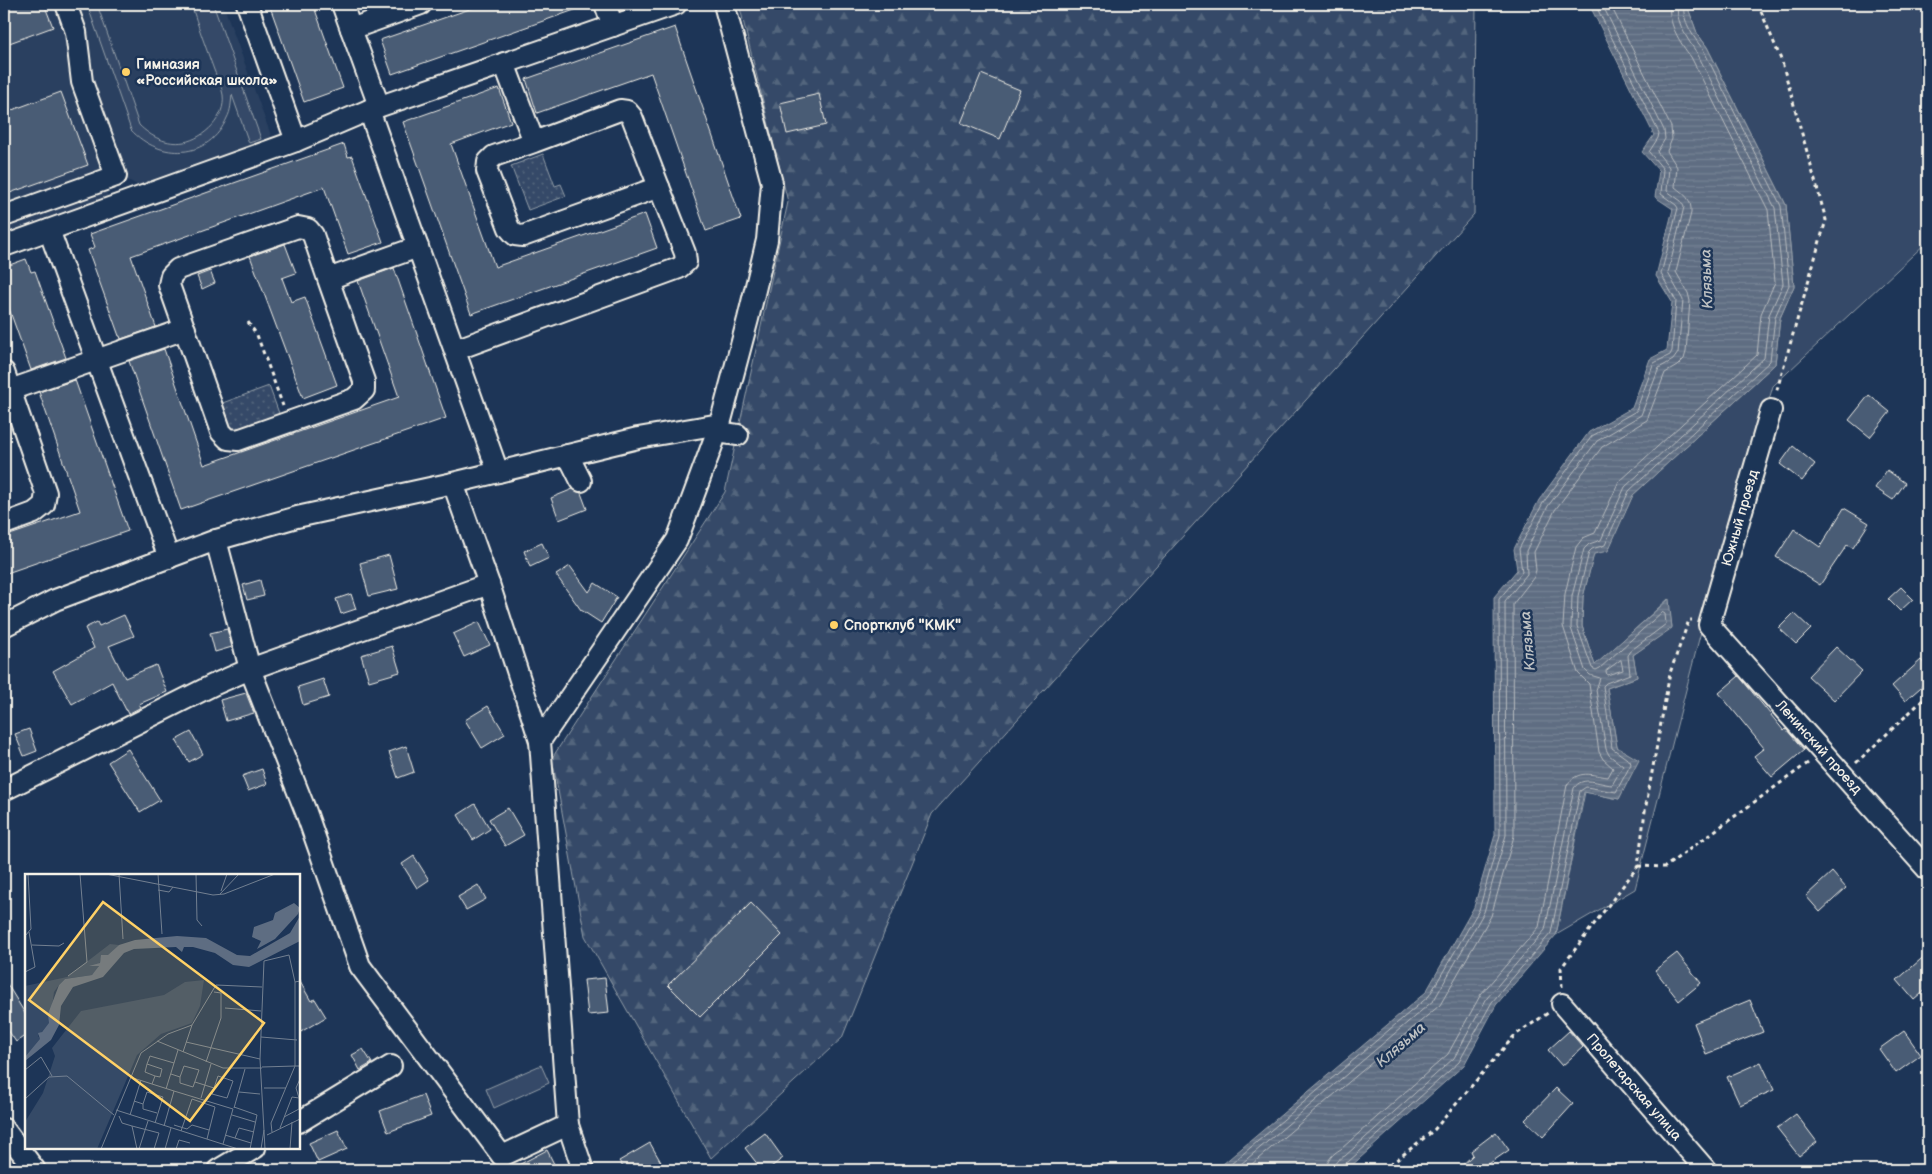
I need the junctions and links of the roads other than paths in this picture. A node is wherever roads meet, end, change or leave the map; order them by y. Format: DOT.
graph roads {
  1 [pos="66,4"];
  2 [pos="247,4"];
  3 [pos="342,4"];
  4 [pos="421,4"];
  5 [pos="606,4"];
  6 [pos="676,4"];
  7 [pos="724,4"];
  8 [pos="613,26"];
  9 [pos="351,29"];
  10 [pos="504,63"];
  11 [pos="374,108"];
  12 [pos="296,141"];
  13 [pos="534,142"];
  14 [pos="116,176"];
  15 [pos="659,186"];
  16 [pos="126,202"];
  17 [pos="4,216"];
  18 [pos="49,230"];
  19 [pos="4,246"];
  20 [pos="418,247"];
  21 [pos="328,279"];
  22 [pos="185,329"];
  23 [pos="455,350"];
  24 [pos="96,360"];
  25 [pos="7,381"];
  26 [pos="1771,410"];
  27 [pos="718,428"];
  28 [pos="738,435"];
  29 [pos="568,455"];
  30 [pos="498,472"];
  31 [pos="581,481"];
  32 [pos="453,483"];
  33 [pos="4,524"];
  34 [pos="216,540"];
  35 [pos="169,558"];
  36 [pos="489,584"];
  37 [pos="1709,625"];
  38 [pos="4,626"];
  39 [pos="250,669"];
  40 [pos="540,741"];
  41 [pos="4,790"];
  42 [pos="1928,870"];
  43 [pos="1562,1004"];
  44 [pos="391,1066"];
  45 [pos="300,1121"];
  46 [pos="568,1124"];
  47 [pos="4,1128"];
  48 [pos="253,1149"];
  49 [pos="35,1170"];
  50 [pos="218,1170"];
  51 [pos="583,1170"];
  52 [pos="1706,1170"];
  1 -- 14 [label="street"];
  2 -- 12 [label="street"];
  3 -- 9 [label="street"];
  4 -- 9 [label="street"];
  5 -- 8 [label="street"];
  6 -- 8 [label="street"];
  7 -- 27 [label="street"];
  8 -- 10 [label="street"];
  9 -- 11 [label="street"];
  10 -- 11 [label="street"];
  10 -- 13 [label="street"];
  11 -- 12 [label="street"];
  11 -- 20 [label="street"];
  12 -- 16 [label="street"];
  13 -- 15 [label="street"];
  13 -- 15 [label="street"];
  14 -- 16 [label="street"];
  14 -- 17 [label="street"];
  15 -- 23 [label="street"];
  16 -- 18 [label="street"];
  18 -- 19 [label="street"];
  18 -- 24 [label="street"];
  20 -- 21 [label="street"];
  20 -- 23 [label="street"];
  21 -- 22 [label="street"];
  21 -- 22 [label="street"];
  22 -- 24 [label="street"];
  23 -- 30 [label="street"];
  24 -- 25 [label="street"];
  24 -- 35 [label="street"];
  25 -- 33 [label="street"];
  26 -- 37 [label="street, Южный проезд"];
  27 -- 28 [label="street"];
  27 -- 29 [label="street"];
  27 -- 40 [label="street"];
  29 -- 30 [label="street"];
  29 -- 31 [label="street"];
  30 -- 32 [label="street"];
  32 -- 34 [label="street"];
  32 -- 36 [label="street"];
  34 -- 35 [label="street"];
  34 -- 39 [label="street"];
  35 -- 38 [label="street"];
  36 -- 39 [label="street"];
  36 -- 40 [label="street"];
  37 -- 42 [label="street, Ленинский проезд"];
  39 -- 41 [label="street"];
  39 -- 46 [label="street"];
  40 -- 46 [label="street"];
  43 -- 52 [label="street, Пролетарская улица"];
  44 -- 45 [label="street"];
  46 -- 51 [label="street"];
  47 -- 49 [label="street"];
  48 -- 50 [label="street"];
}
